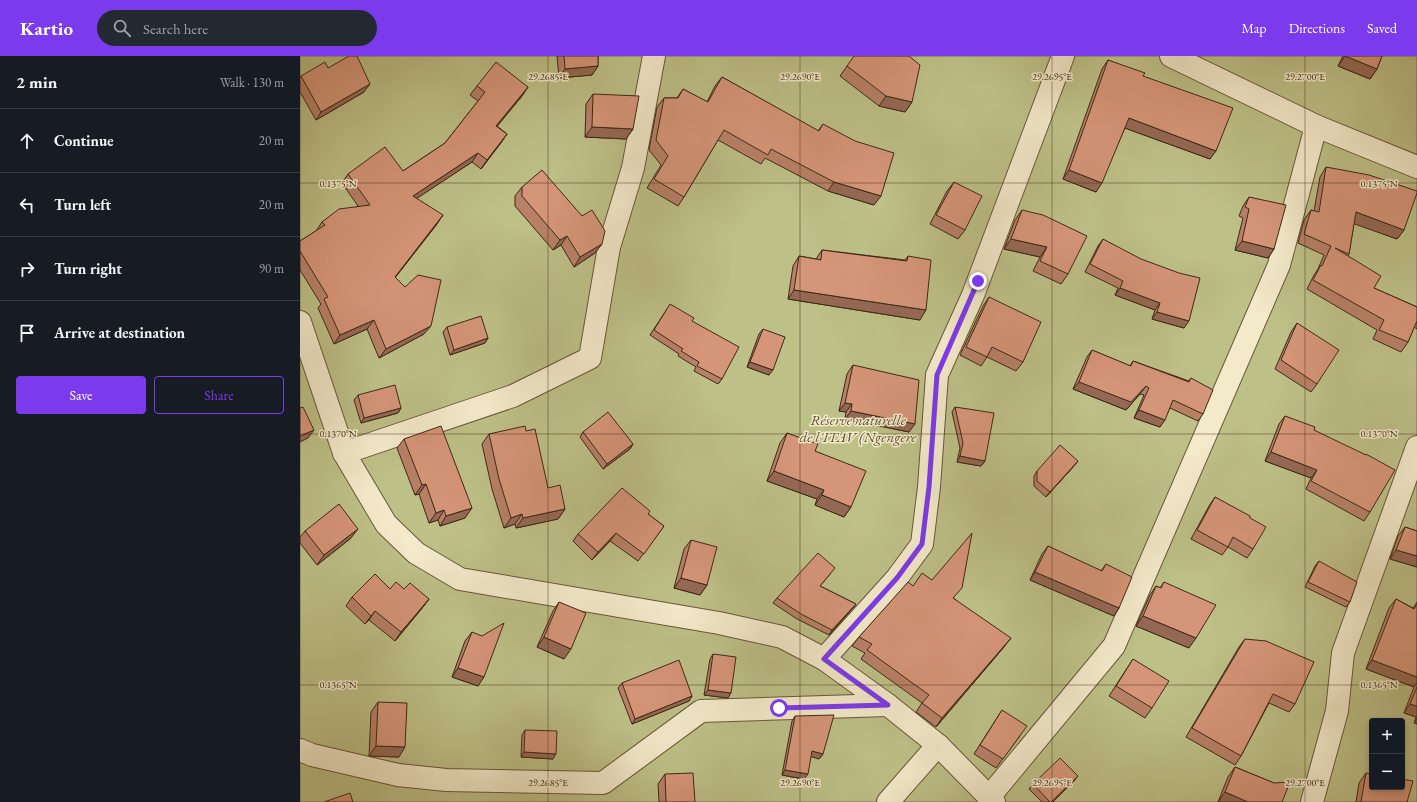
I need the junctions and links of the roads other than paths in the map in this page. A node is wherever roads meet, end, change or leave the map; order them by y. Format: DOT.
graph roads {
  1 [pos="654,56"];
  2 [pos="1063,56"];
  3 [pos="1171,56"];
  4 [pos="1316,126"];
  5 [pos="1417,167"];
  6 [pos="300,324"];
  7 [pos="1417,447"];
  8 [pos="344,452"];
  9 [pos="824,659"];
  10 [pos="888,705"];
  11 [pos="938,745"];
  12 [pos="300,750"];
  13 [pos="992,800"];
  14 [pos="888,802"];
  15 [pos="1312,802"];
  1 -- 8 [label="street"];
  2 -- 9 [label="street"];
  3 -- 4 [label="street"];
  4 -- 5 [label="street"];
  4 -- 13 [label="street"];
  6 -- 8 [label="street"];
  7 -- 15 [label="street"];
  8 -- 9 [label="street"];
  9 -- 10 [label="street"];
  10 -- 11 [label="street"];
  10 -- 12 [label="street"];
  11 -- 13 [label="street"];
  11 -- 14 [label="street"];
}
